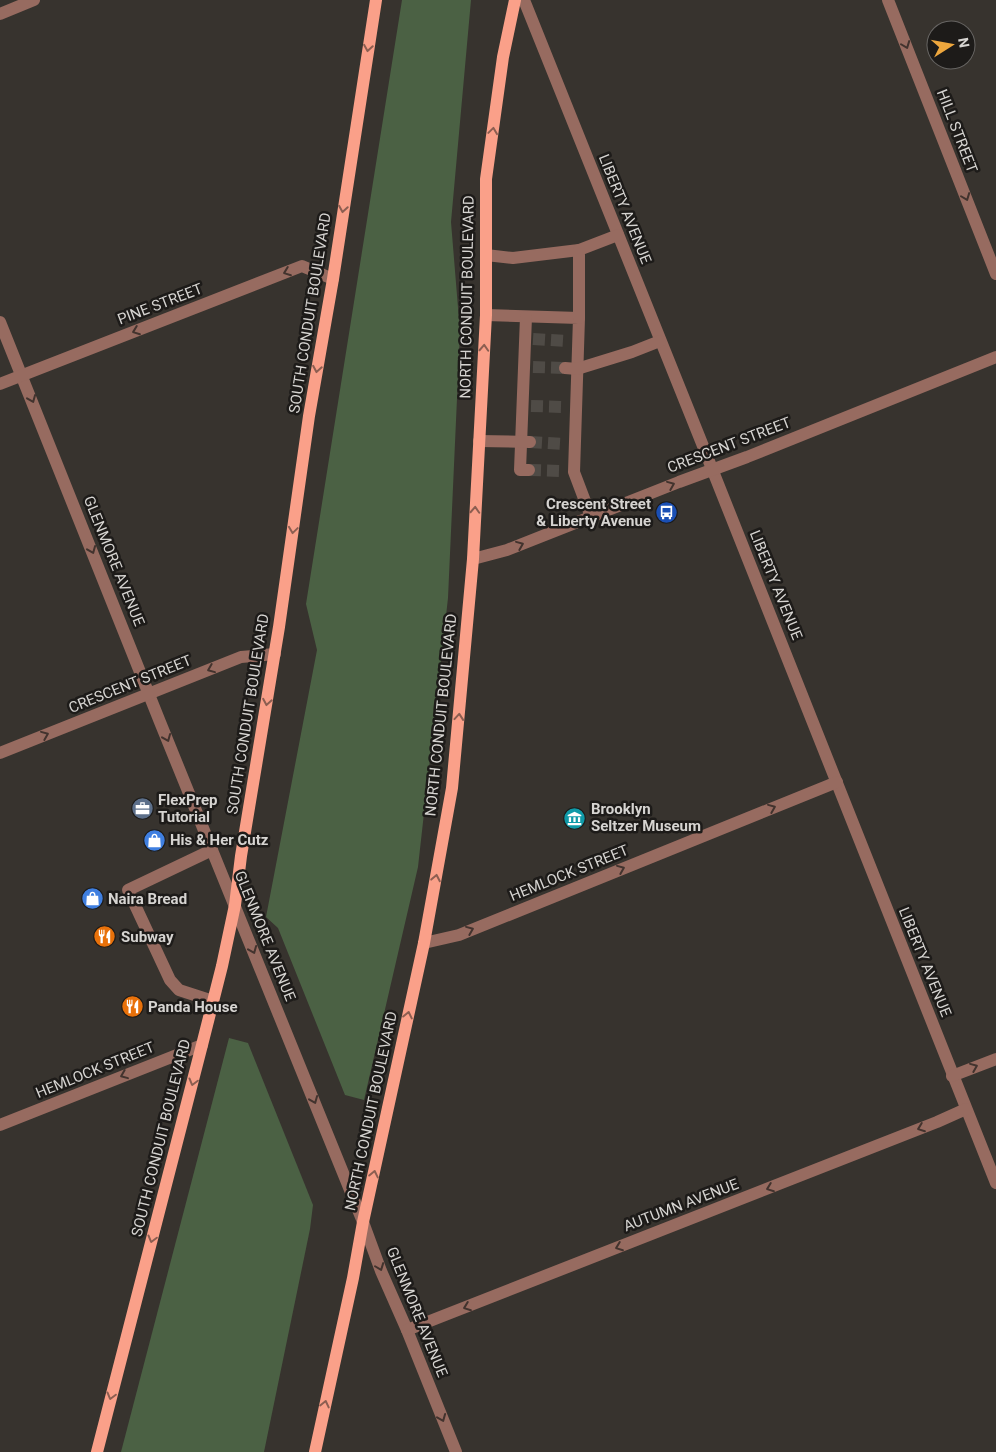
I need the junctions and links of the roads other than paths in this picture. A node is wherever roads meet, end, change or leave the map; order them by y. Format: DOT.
graph roads {
  1 [pos="34,0"];
  2 [pos="376,0"];
  3 [pos="515,0"];
  4 [pos="524,0"];
  5 [pos="888,0"];
  6 [pos="0,14"];
  7 [pos="618,236"];
  8 [pos="579,250"];
  9 [pos="486,255"];
  10 [pos="996,274"];
  11 [pos="333,278"];
  12 [pos="486,316"];
  13 [pos="526,317"];
  14 [pos="579,318"];
  15 [pos="0,322"];
  16 [pos="660,341"];
  17 [pos="996,357"];
  18 [pos="571,369"];
  19 [pos="22,375"];
  20 [pos="0,384"];
  21 [pos="479,440"];
  22 [pos="526,442"];
  23 [pos="529,470"];
  24 [pos="712,470"];
  25 [pos="591,517"];
  26 [pos="473,558"];
  27 [pos="275,654"];
  28 [pos="149,693"];
  29 [pos="0,753"];
  30 [pos="836,782"];
  31 [pos="212,850"];
  32 [pos="235,905"];
  33 [pos="424,943"];
  34 [pos="213,1001"];
  35 [pos="202,1045"];
  36 [pos="996,1059"];
  37 [pos="952,1076"];
  38 [pos="966,1109"];
  39 [pos="0,1126"];
  40 [pos="996,1183"];
  41 [pos="364,1222"];
  42 [pos="407,1330"];
  43 [pos="97,1452"];
  44 [pos="315,1452"];
  45 [pos="456,1452"];
  1 -- 6 [label="street"];
  2 -- 11 [label="main road, SOUTH CONDUIT BOULEVARD, one-way"];
  9 -- 3 [label="main road, NORTH CONDUIT BOULEVARD, one-way"];
  4 -- 7 [label="street, LIBERTY AVENUE"];
  5 -- 10 [label="street, HILL STREET, one-way"];
  7 -- 8 [label="street"];
  7 -- 16 [label="street, LIBERTY AVENUE"];
  8 -- 9 [label="street"];
  8 -- 14 [label="street"];
  9 -- 12 [label="main road, NORTH CONDUIT BOULEVARD"];
  11 -- 19 [label="street, PINE STREET, one-way"];
  11 -- 27 [label="main road, SOUTH CONDUIT BOULEVARD, one-way"];
  12 -- 13 [label="street"];
  21 -- 12 [label="main road, NORTH CONDUIT BOULEVARD, one-way"];
  13 -- 14 [label="street"];
  13 -- 22 [label="street"];
  14 -- 18 [label="street"];
  15 -- 19 [label="street, GLENMORE AVENUE"];
  16 -- 18 [label="street"];
  16 -- 24 [label="street, LIBERTY AVENUE"];
  17 -- 24 [label="street, CRESCENT STREET"];
  18 -- 25 [label="street"];
  19 -- 20 [label="street, PINE STREET"];
  19 -- 28 [label="street, GLENMORE AVENUE, one-way"];
  21 -- 22 [label="street"];
  26 -- 21 [label="main road, NORTH CONDUIT BOULEVARD, one-way"];
  22 -- 23 [label="street"];
  25 -- 24 [label="street, CRESCENT STREET, one-way"];
  24 -- 30 [label="street, LIBERTY AVENUE"];
  26 -- 25 [label="street, CRESCENT STREET, one-way"];
  33 -- 26 [label="main road, NORTH CONDUIT BOULEVARD, one-way"];
  27 -- 28 [label="street, CRESCENT STREET, one-way"];
  27 -- 32 [label="main road, SOUTH CONDUIT BOULEVARD, one-way"];
  29 -- 28 [label="street, CRESCENT STREET, one-way"];
  28 -- 31 [label="street, GLENMORE AVENUE, one-way"];
  33 -- 30 [label="street, HEMLOCK STREET, one-way"];
  30 -- 37 [label="street, LIBERTY AVENUE"];
  31 -- 32 [label="street, GLENMORE AVENUE"];
  31 -- 34 [label="street"];
  32 -- 34 [label="main road, SOUTH CONDUIT BOULEVARD"];
  32 -- 41 [label="street, GLENMORE AVENUE, one-way"];
  41 -- 33 [label="main road, NORTH CONDUIT BOULEVARD, one-way"];
  34 -- 35 [label="main road, SOUTH CONDUIT BOULEVARD"];
  35 -- 39 [label="street, HEMLOCK STREET, one-way"];
  35 -- 43 [label="main road, SOUTH CONDUIT BOULEVARD, one-way"];
  37 -- 36 [label="street, one-way"];
  37 -- 38 [label="street, LIBERTY AVENUE"];
  38 -- 40 [label="street, LIBERTY AVENUE"];
  38 -- 42 [label="street, AUTUMN AVENUE, one-way"];
  41 -- 42 [label="street, GLENMORE AVENUE, one-way"];
  44 -- 41 [label="main road, NORTH CONDUIT BOULEVARD, one-way"];
  42 -- 45 [label="street, GLENMORE AVENUE, one-way"];
}
